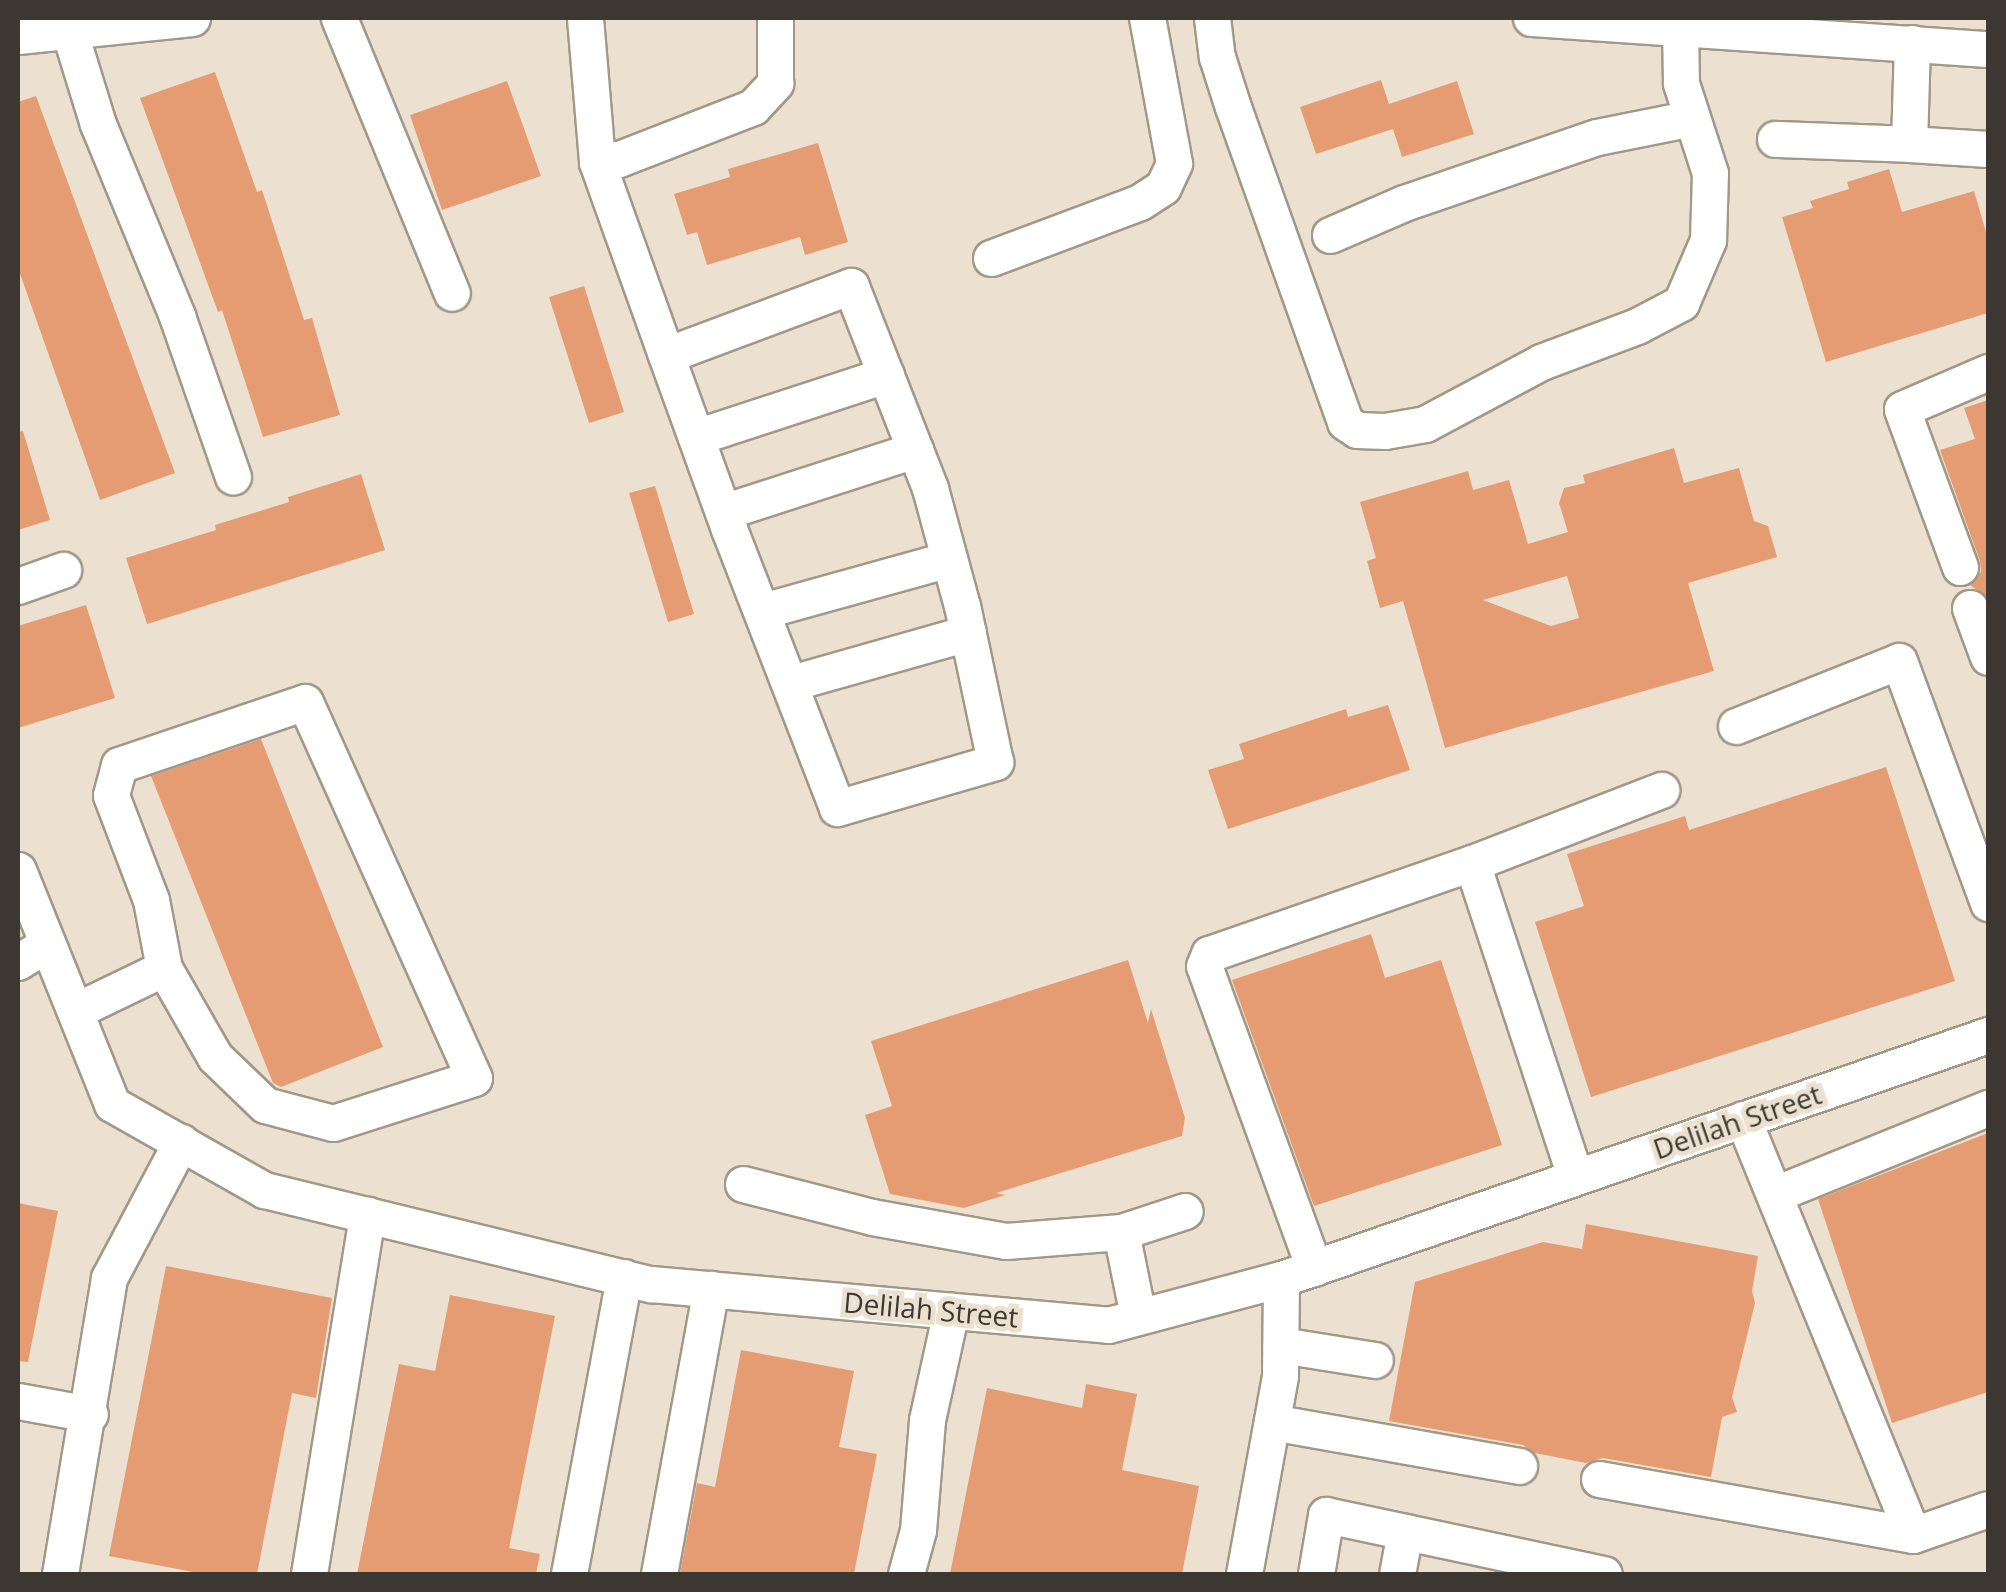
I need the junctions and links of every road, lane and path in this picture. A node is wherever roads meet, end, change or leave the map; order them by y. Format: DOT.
graph roads {
  1 [pos="192,18"];
  2 [pos="339,18"];
  3 [pos="585,18"];
  4 [pos="774,18"];
  5 [pos="1147,18"];
  6 [pos="1212,18"];
  7 [pos="1531,18"];
  8 [pos="1680,27"];
  9 [pos="69,30"];
  10 [pos="18,36"];
  11 [pos="1912,43"];
  12 [pos="1988,49"];
  13 [pos="1692,118"];
  14 [pos="1775,139"];
  15 [pos="1909,144"];
  16 [pos="1988,149"];
  17 [pos="597,162"];
  18 [pos="1330,236"];
  19 [pos="991,258"];
  20 [pos="452,293"];
  21 [pos="666,355"];
  22 [pos="1988,372"];
  23 [pos="886,375"];
  24 [pos="696,437"];
  25 [pos="915,450"];
  26 [pos="233,476"];
  27 [pos="723,512"];
  28 [pos="949,559"];
  29 [pos="1960,567"];
  30 [pos="63,570"];
  31 [pos="18,586"];
  32 [pos="1970,608"];
  33 [pos="762,611"];
  34 [pos="968,633"];
  35 [pos="1988,657"];
  36 [pos="791,683"];
  37 [pos="1736,726"];
  38 [pos="1662,790"];
  39 [pos="1472,863"];
  40 [pos="18,870"];
  41 [pos="1988,903"];
  42 [pos="32,953"];
  43 [pos="164,968"];
  44 [pos="75,1011"];
  45 [pos="1988,1034"];
  46 [pos="1988,1108"];
  47 [pos="1743,1119"];
  48 [pos="180,1142"];
  49 [pos="1575,1177"];
  50 [pos="744,1184"];
  51 [pos="1775,1194"];
  52 [pos="1185,1210"];
  53 [pos="367,1215"];
  54 [pos="1121,1232"];
  55 [pos="1297,1274"];
  56 [pos="624,1277"];
  57 [pos="710,1289"];
  58 [pos="951,1311"];
  59 [pos="1138,1316"];
  60 [pos="1281,1345"];
  61 [pos="1375,1360"];
  62 [pos="18,1401"];
  63 [pos="90,1414"];
  64 [pos="1272,1422"];
  65 [pos="1520,1466"];
  66 [pos="1599,1479"];
  67 [pos="1988,1509"];
  68 [pos="1405,1532"];
  69 [pos="1913,1535"];
  70 [pos="60,1574"];
  71 [pos="309,1574"];
  72 [pos="569,1574"];
  73 [pos="659,1574"];
  74 [pos="906,1574"];
  75 [pos="1244,1574"];
  76 [pos="1316,1574"];
  77 [pos="1397,1574"];
  78 [pos="1604,1574"];
  1 -- 9 [label="street"];
  2 -- 20 [label="street"];
  3 -- 17 [label="street"];
  4 -- 17 [label="street"];
  5 -- 19 [label="street"];
  6 -- 13 [label="street"];
  7 -- 8 [label="street"];
  8 -- 11 [label="street"];
  8 -- 13 [label="street"];
  9 -- 10 [label="street"];
  9 -- 26 [label="street"];
  11 -- 12 [label="street"];
  11 -- 15 [label="street"];
  13 -- 18 [label="street"];
  14 -- 15 [label="street"];
  15 -- 16 [label="street"];
  17 -- 21 [label="street"];
  21 -- 23 [label="street"];
  21 -- 24 [label="street"];
  22 -- 29 [label="street"];
  23 -- 24 [label="street"];
  23 -- 25 [label="street"];
  24 -- 27 [label="street"];
  25 -- 27 [label="street"];
  25 -- 28 [label="street"];
  27 -- 33 [label="street"];
  28 -- 33 [label="street"];
  28 -- 34 [label="street"];
  30 -- 31 [label="street"];
  32 -- 35 [label="street"];
  33 -- 36 [label="street"];
  34 -- 36 [label="street"];
  34 -- 36 [label="street"];
  37 -- 41 [label="street"];
  38 -- 39 [label="street"];
  39 -- 49 [label="street"];
  39 -- 55 [label="street"];
  40 -- 42 [label="street, Delilah Street"];
  42 -- 44 [label="street, Delilah Street"];
  43 -- 43 [label="street"];
  43 -- 44 [label="street"];
  44 -- 48 [label="street, Delilah Street"];
  45 -- 47 [label="street, Delilah Street"];
  46 -- 51 [label="street"];
  47 -- 49 [label="street, Delilah Street"];
  47 -- 51 [label="street"];
  48 -- 53 [label="street, Delilah Street"];
  48 -- 63 [label="street"];
  49 -- 55 [label="street, Delilah Street"];
  50 -- 54 [label="street"];
  51 -- 69 [label="street"];
  52 -- 54 [label="street"];
  53 -- 56 [label="street, Delilah Street"];
  53 -- 71 [label="street"];
  54 -- 59 [label="street"];
  55 -- 59 [label="street, Delilah Street"];
  55 -- 60 [label="street"];
  56 -- 57 [label="street, Delilah Street"];
  56 -- 72 [label="street"];
  57 -- 58 [label="street, Delilah Street"];
  57 -- 73 [label="street"];
  58 -- 59 [label="street, Delilah Street"];
  58 -- 74 [label="street"];
  60 -- 61 [label="street"];
  60 -- 64 [label="street"];
  62 -- 63 [label="street"];
  63 -- 70 [label="street"];
  64 -- 65 [label="street"];
  64 -- 75 [label="street"];
  66 -- 69 [label="street"];
  67 -- 69 [label="street"];
  68 -- 76 [label="street"];
  68 -- 77 [label="street"];
  68 -- 78 [label="street"];
}
